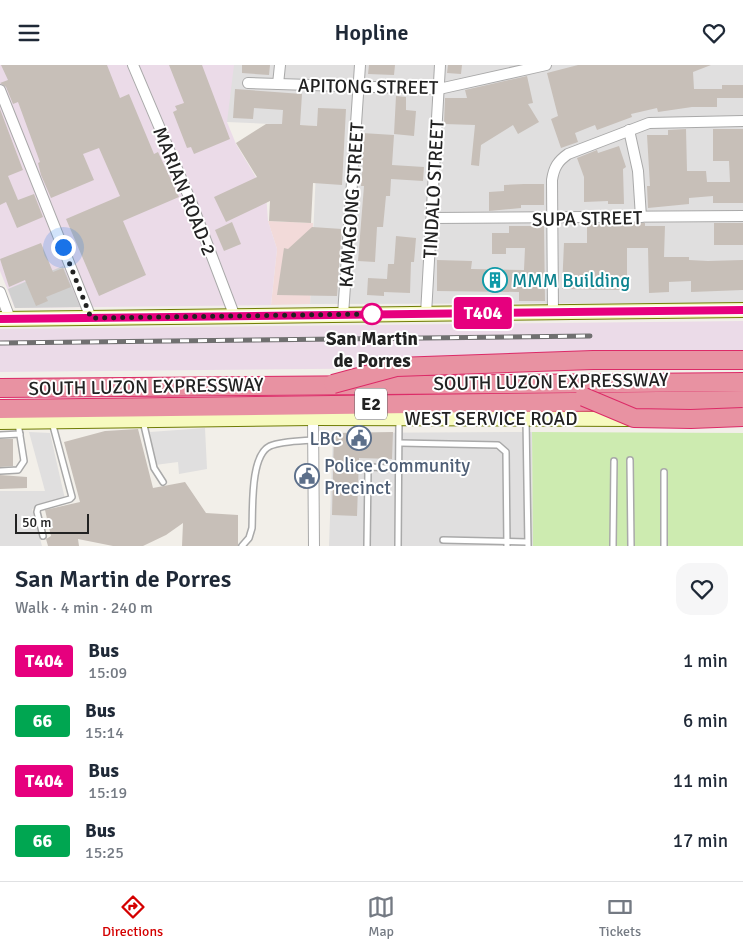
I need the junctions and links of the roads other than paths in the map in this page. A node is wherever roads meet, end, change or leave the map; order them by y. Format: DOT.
graph roads {
  1 [pos="133,65"];
  2 [pos="280,65"];
  3 [pos="360,65"];
  4 [pos="440,65"];
  5 [pos="546,65"];
  6 [pos="534,67"];
  7 [pos="248,83"];
  8 [pos="278,84"];
  9 [pos="359,88"];
  10 [pos="439,89"];
  11 [pos="0,90"];
  12 [pos="743,121"];
  13 [pos="629,130"];
  14 [pos="743,216"];
  15 [pos="641,217"];
  16 [pos="432,218"];
  17 [pos="553,218"];
  18 [pos="0,292"];
  19 [pos="743,310"];
  20 [pos="426,313"];
  21 [pos="553,313"];
  22 [pos="343,315"];
  23 [pos="235,317"];
  24 [pos="91,318"];
  25 [pos="5,319"];
  26 [pos="743,359"];
  27 [pos="743,377"];
  28 [pos="743,382"];
  29 [pos="0,383"];
  30 [pos="333,384"];
  31 [pos="0,388"];
  32 [pos="743,395"];
  33 [pos="584,397"];
  34 [pos="743,399"];
  35 [pos="0,403"];
  36 [pos="0,409"];
  37 [pos="526,417"];
  38 [pos="743,417"];
  39 [pos="313,418"];
  40 [pos="399,418"];
  41 [pos="52,421"];
  42 [pos="143,421"];
  43 [pos="0,422"];
  44 [pos="743,422"];
  45 [pos="19,428"];
  46 [pos="0,435"];
  47 [pos="314,439"];
  48 [pos="400,443"];
  49 [pos="614,461"];
  50 [pos="630,461"];
  51 [pos="400,469"];
  52 [pos="0,471"];
  53 [pos="664,472"];
  54 [pos="164,481"];
  55 [pos="43,536"];
  56 [pos="443,540"];
  57 [pos="507,544"];
  58 [pos="528,544"];
  59 [pos="242,546"];
  60 [pos="314,546"];
  61 [pos="367,546"];
  62 [pos="398,546"];
  63 [pos="613,546"];
  64 [pos="631,546"];
  65 [pos="664,546"];
  1 -- 23 [label="street, MARIAN ROAD-2"];
  2 -- 8 [label="street"];
  3 -- 9 [label="street, KAMAGONG STREET"];
  4 -- 10 [label="street, TINDALO STREET"];
  5 -- 6 [label="street, APITONG STREET"];
  6 -- 10 [label="street, APITONG STREET"];
  7 -- 8 [label="street, APITONG STREET"];
  8 -- 9 [label="street, APITONG STREET"];
  9 -- 10 [label="street, APITONG STREET"];
  9 -- 22 [label="street, KAMAGONG STREET"];
  10 -- 16 [label="street, TINDALO STREET"];
  11 -- 24 [label="street"];
  12 -- 13 [label="street"];
  13 -- 15 [label="street"];
  13 -- 17 [label="street"];
  14 -- 15 [label="street, SUPA STREET"];
  15 -- 17 [label="street, SUPA STREET"];
  16 -- 17 [label="street, SUPA STREET"];
  16 -- 20 [label="street, TINDALO STREET"];
  17 -- 21 [label="street"];
  18 -- 25 [label="street"];
  19 -- 21 [label="main road"];
  20 -- 21 [label="main road"];
  20 -- 22 [label="main road"];
  22 -- 23 [label="main road"];
  23 -- 24 [label="main road"];
  24 -- 25 [label="main road"];
  26 -- 30 [label="highway, bridge"];
  27 -- 29 [label="highway, SOUTH LUZON EXPRESSWAY / E2"];
  28 -- 30 [label="highway, E2, bridge"];
  30 -- 31 [label="highway, E2"];
  32 -- 33 [label="highway, E2"];
  33 -- 35 [label="highway, E2"];
  33 -- 38 [label="highway, bridge"];
  34 -- 36 [label="highway, SOUTH LUZON EXPRESSWAY / E2"];
  37 -- 40 [label="main road, WEST SERVICE ROAD"];
  37 -- 44 [label="main road, WEST SERVICE ROAD"];
  37 -- 58 [label="lane"];
  39 -- 40 [label="main road, WEST SERVICE ROAD"];
  39 -- 42 [label="main road, WEST SERVICE ROAD"];
  39 -- 47 [label="street"];
  40 -- 48 [label="lane"];
  41 -- 42 [label="main road, WEST SERVICE ROAD"];
  41 -- 45 [label="main road, WEST SERVICE ROAD"];
  41 -- 55 [label="lane"];
  42 -- 54 [label="lane"];
  43 -- 45 [label="main road, WEST SERVICE ROAD"];
  45 -- 46 [label="lane"];
  45 -- 52 [label="lane"];
  47 -- 59 [label="lane"];
  47 -- 60 [label="street"];
  48 -- 51 [label="lane"];
  48 -- 57 [label="lane"];
  49 -- 63 [label="lane"];
  50 -- 64 [label="lane"];
  51 -- 61 [label="lane"];
  51 -- 62 [label="lane"];
  53 -- 65 [label="lane"];
  56 -- 57 [label="lane"];
  57 -- 58 [label="lane"];
}
